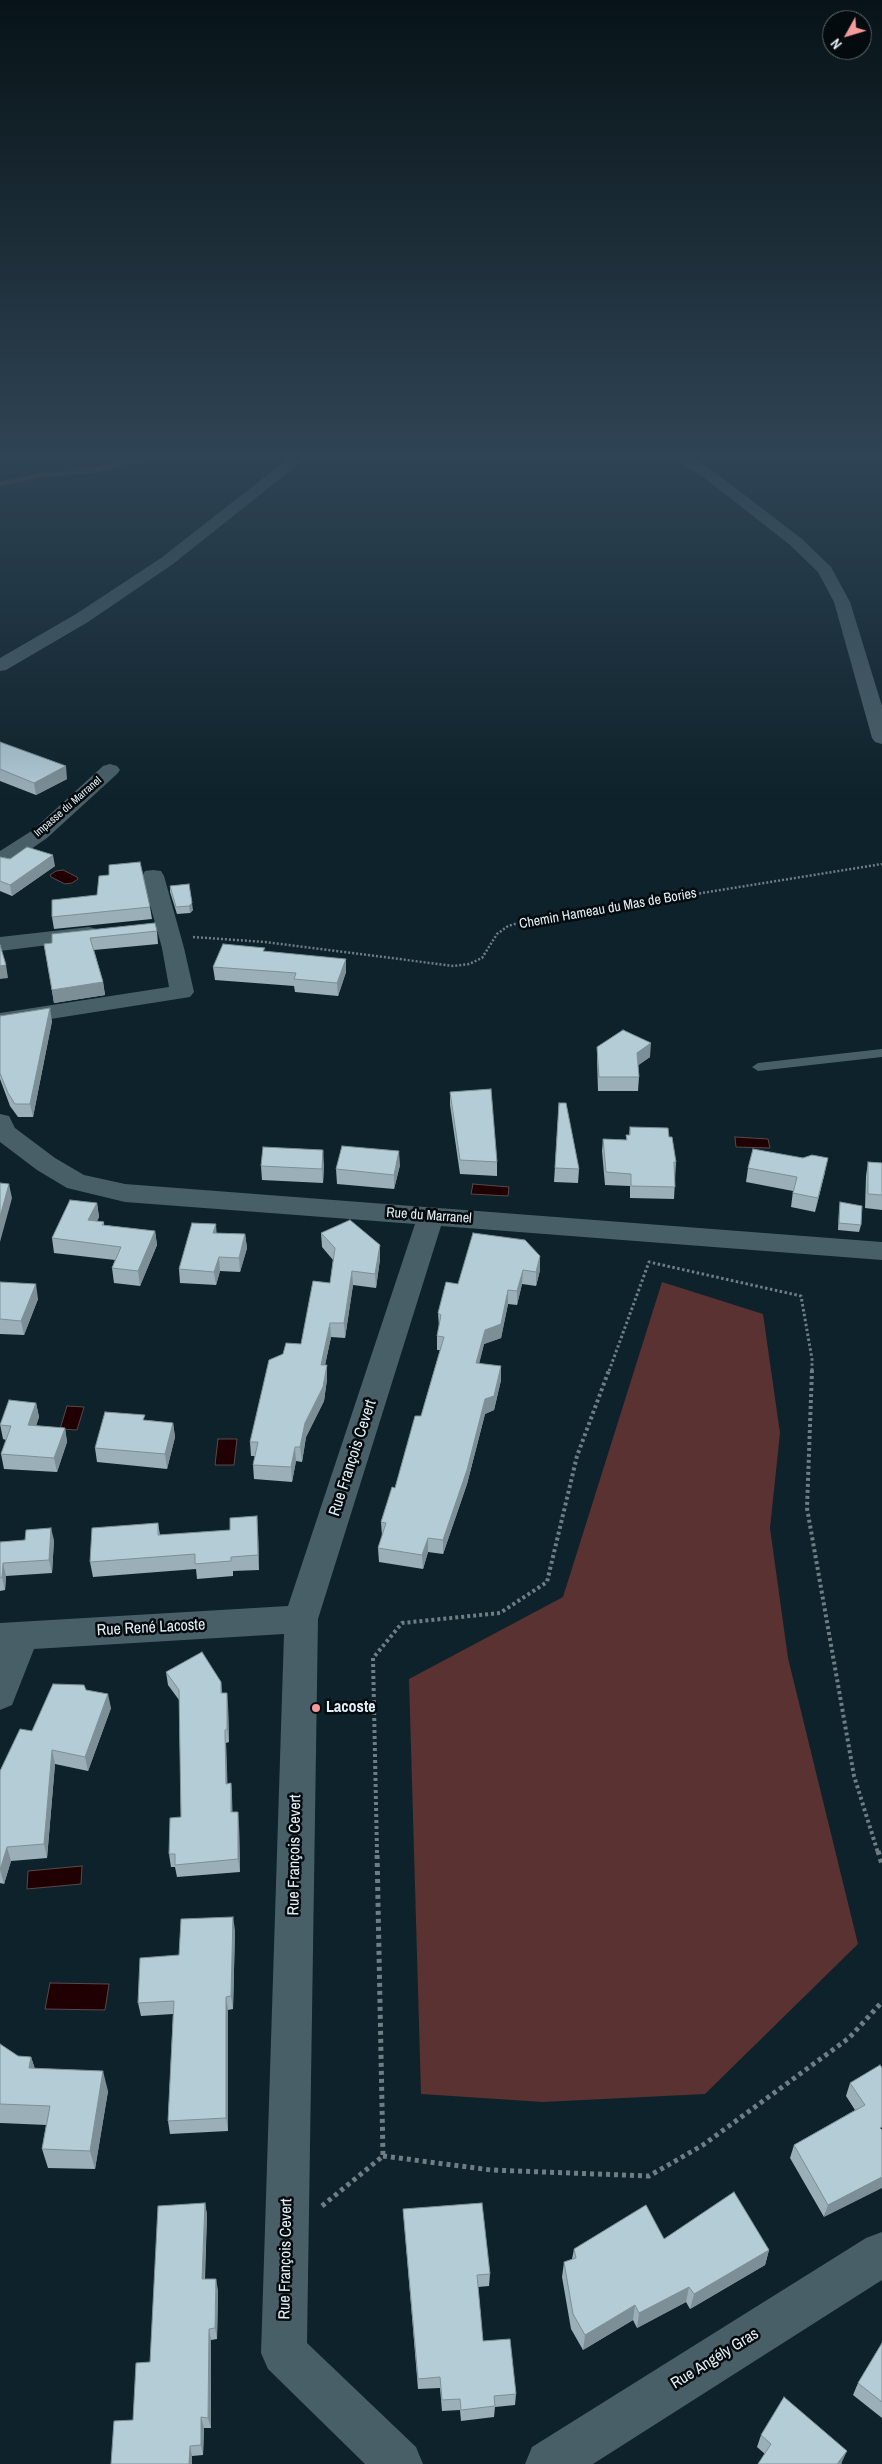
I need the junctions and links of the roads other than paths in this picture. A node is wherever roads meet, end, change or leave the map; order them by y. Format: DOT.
graph roads {
  1 [pos="149,573"];
  2 [pos="826,573"];
  3 [pos="0,666"];
  4 [pos="882,738"];
  5 [pos="110,770"];
  6 [pos="0,860"];
  7 [pos="153,876"];
  8 [pos="108,932"];
  9 [pos="0,944"];
  10 [pos="0,1020"];
  11 [pos="882,1053"];
  12 [pos="758,1067"];
  13 [pos="1,1130"];
  14 [pos="431,1216"];
  15 [pos="882,1251"];
  16 [pos="301,1619"];
  17 [pos="11,1636"];
  18 [pos="0,1695"];
  19 [pos="882,2254"];
  20 [pos="399,2464"];
  21 [pos="549,2464"];
  1 -- 3 [label="street"];
  2 -- 4 [label="street"];
  5 -- 6 [label="street, Impasse du Marranel"];
  7 -- 10 [label="street"];
  8 -- 9 [label="street"];
  11 -- 12 [label="lane"];
  13 -- 14 [label="street, Rue du Marranel"];
  14 -- 15 [label="street, Rue du Marranel"];
  14 -- 16 [label="street, Rue François Cevert"];
  16 -- 17 [label="street, Rue René Lacoste"];
  16 -- 20 [label="street, Rue François Cevert"];
  17 -- 18 [label="street"];
  19 -- 21 [label="street, Rue Angély Gras"];
}
